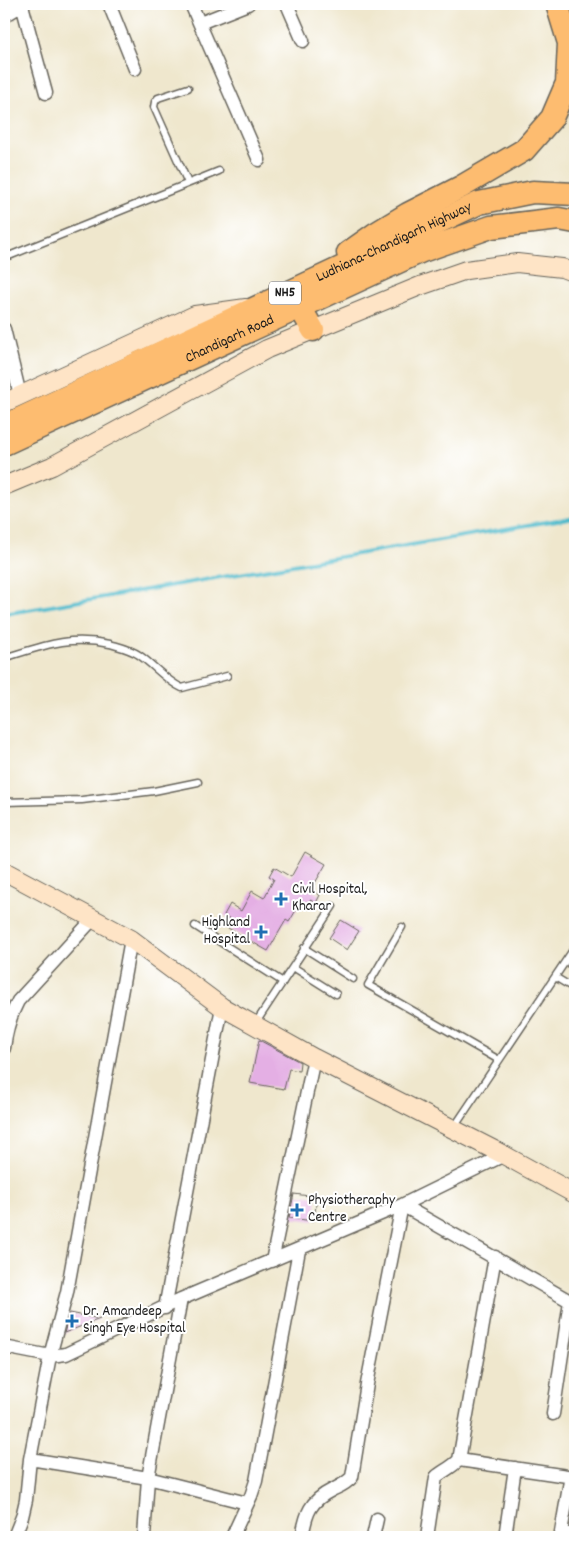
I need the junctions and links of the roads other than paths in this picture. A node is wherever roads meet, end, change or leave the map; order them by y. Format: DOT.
graph roads {
  1 [pos="23,4"];
  2 [pos="109,4"];
  3 [pos="192,4"];
  4 [pos="248,4"];
  5 [pos="287,4"];
  6 [pos="557,4"];
  7 [pos="4,16"];
  8 [pos="200,23"];
  9 [pos="303,41"];
  10 [pos="135,69"];
  11 [pos="188,88"];
  12 [pos="46,93"];
  13 [pos="259,160"];
  14 [pos="219,171"];
  15 [pos="188,183"];
  16 [pos="575,194"];
  17 [pos="575,222"];
  18 [pos="4,258"];
  19 [pos="575,273"];
  20 [pos="321,277"];
  21 [pos="260,306"];
  22 [pos="300,307"];
  23 [pos="4,330"];
  24 [pos="313,330"];
  25 [pos="20,395"];
  26 [pos="4,403"];
  27 [pos="4,426"];
  28 [pos="4,444"];
  29 [pos="4,486"];
  30 [pos="4,658"];
  31 [pos="227,676"];
  32 [pos="198,782"];
  33 [pos="4,802"];
  34 [pos="4,871"];
  35 [pos="332,906"];
  36 [pos="93,919"];
  37 [pos="196,926"];
  38 [pos="402,927"];
  39 [pos="131,939"];
  40 [pos="304,948"];
  41 [pos="575,948"];
  42 [pos="293,967"];
  43 [pos="556,977"];
  44 [pos="352,979"];
  45 [pos="283,982"];
  46 [pos="575,988"];
  47 [pos="336,994"];
  48 [pos="4,999"];
  49 [pos="18,1001"];
  50 [pos="222,1007"];
  51 [pos="254,1025"];
  52 [pos="4,1048"];
  53 [pos="314,1058"];
  54 [pos="500,1060"];
  55 [pos="452,1130"];
  56 [pos="504,1155"];
  57 [pos="575,1194"];
  58 [pos="402,1205"];
  59 [pos="298,1250"];
  60 [pos="494,1257"];
  61 [pos="272,1261"];
  62 [pos="181,1299"];
  63 [pos="573,1302"];
  64 [pos="165,1308"];
  65 [pos="4,1347"];
  66 [pos="50,1356"];
  67 [pos="553,1414"];
  68 [pos="30,1459"];
  69 [pos="459,1460"];
  70 [pos="515,1468"];
  71 [pos="148,1478"];
  72 [pos="247,1503"];
  73 [pos="377,1519"];
  74 [pos="575,1535"];
  75 [pos="14,1537"];
  76 [pos="144,1537"];
  77 [pos="232,1537"];
  78 [pos="302,1537"];
  79 [pos="373,1537"];
  80 [pos="427,1537"];
  81 [pos="505,1537"];
  1 -- 7 [label="street"];
  1 -- 12 [label="street"];
  2 -- 10 [label="street"];
  3 -- 8 [label="street"];
  4 -- 8 [label="street"];
  5 -- 9 [label="street"];
  6 -- 20 [label="highway"];
  8 -- 13 [label="street"];
  11 -- 15 [label="lane"];
  14 -- 15 [label="lane"];
  15 -- 18 [label="lane"];
  16 -- 20 [label="highway, Ludhiana-Chandigarh Highway / NH5"];
  17 -- 22 [label="highway, Chandigarh Road / NH5"];
  19 -- 24 [label="street"];
  20 -- 21 [label="highway, Ludhiana-Chandigarh Highway / NH5"];
  21 -- 25 [label="street"];
  21 -- 27 [label="highway, Ludhiana-Chandigarh Highway / NH5"];
  22 -- 24 [label="highway"];
  22 -- 28 [label="highway, Chandigarh Road / NH5"];
  23 -- 25 [label="street"];
  24 -- 29 [label="street"];
  25 -- 26 [label="street"];
  30 -- 31 [label="lane"];
  32 -- 33 [label="lane"];
  34 -- 36 [label="street"];
  35 -- 40 [label="lane"];
  36 -- 39 [label="street"];
  36 -- 49 [label="street"];
  37 -- 45 [label="lane"];
  38 -- 54 [label="lane"];
  39 -- 50 [label="street"];
  39 -- 66 [label="street"];
  40 -- 42 [label="lane"];
  40 -- 44 [label="lane"];
  41 -- 43 [label="lane"];
  42 -- 45 [label="lane"];
  42 -- 47 [label="lane"];
  43 -- 46 [label="lane"];
  43 -- 54 [label="lane"];
  45 -- 51 [label="lane"];
  48 -- 49 [label="street"];
  49 -- 52 [label="street"];
  50 -- 51 [label="street"];
  50 -- 64 [label="street"];
  51 -- 53 [label="street"];
  53 -- 55 [label="street"];
  53 -- 61 [label="street"];
  54 -- 55 [label="lane"];
  55 -- 56 [label="street"];
  56 -- 57 [label="street"];
  56 -- 58 [label="street"];
  58 -- 59 [label="street"];
  58 -- 60 [label="street"];
  58 -- 78 [label="street"];
  59 -- 61 [label="street"];
  59 -- 72 [label="street"];
  60 -- 63 [label="street"];
  60 -- 69 [label="street"];
  61 -- 62 [label="street"];
  62 -- 64 [label="street"];
  62 -- 71 [label="street"];
  63 -- 67 [label="street"];
  64 -- 66 [label="street"];
  65 -- 66 [label="street"];
  66 -- 68 [label="street"];
  68 -- 71 [label="street"];
  68 -- 75 [label="street"];
  69 -- 70 [label="street"];
  69 -- 80 [label="street"];
  70 -- 74 [label="street"];
  70 -- 81 [label="street"];
  71 -- 72 [label="street"];
  71 -- 76 [label="street"];
  72 -- 77 [label="street"];
  73 -- 79 [label="street"];
}
